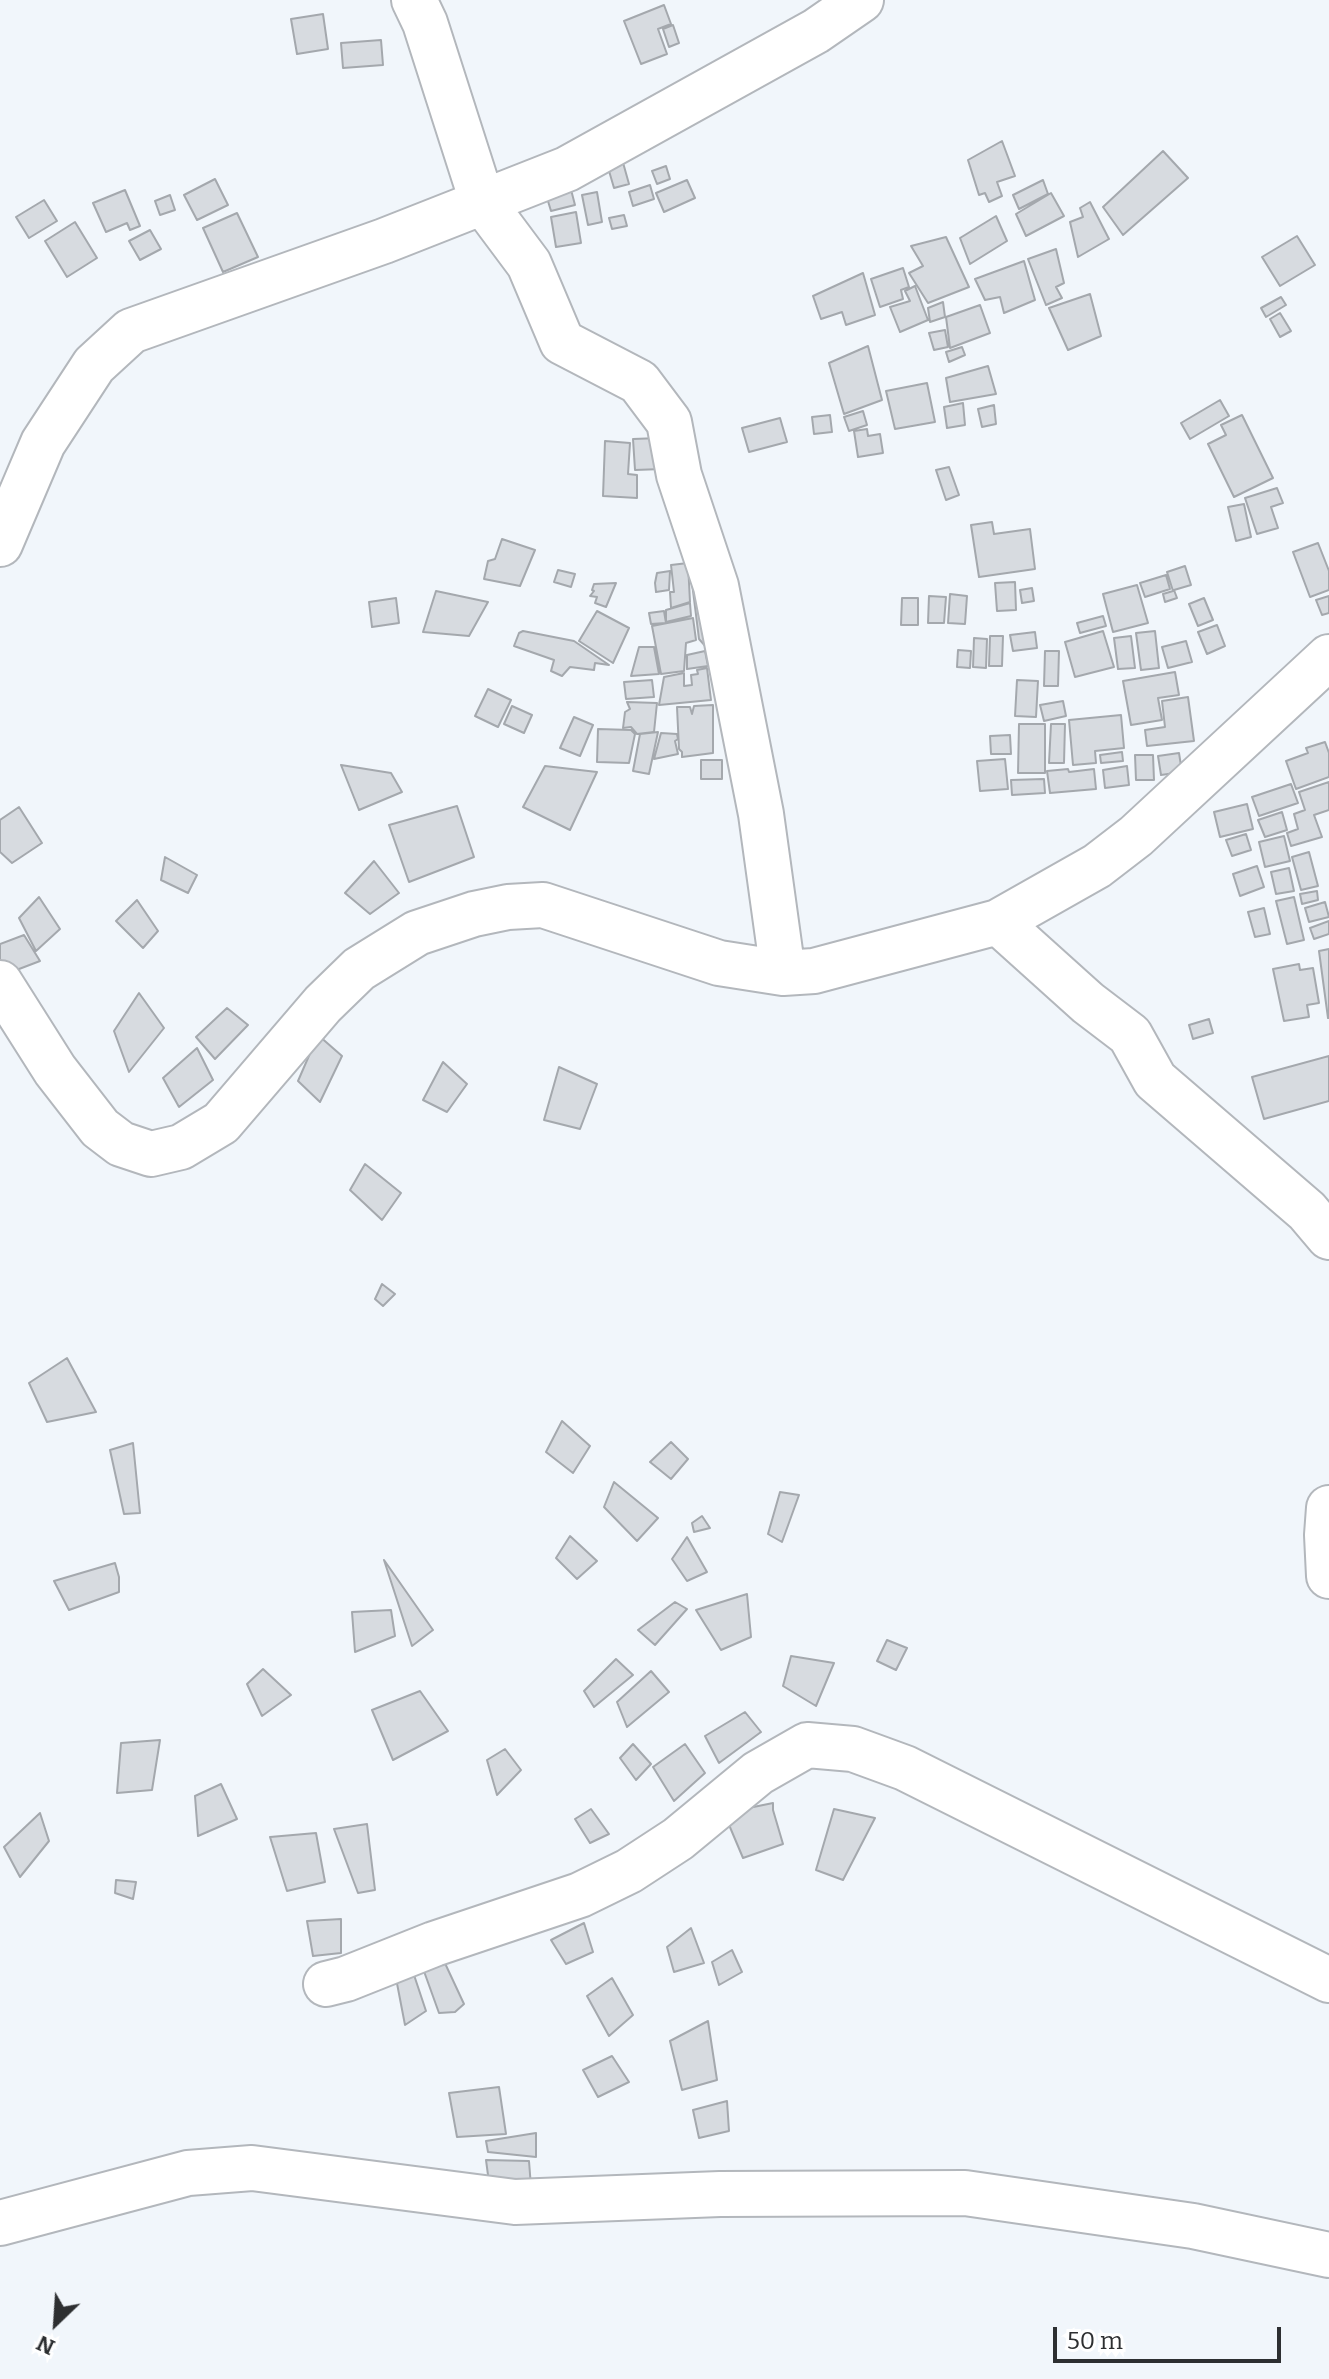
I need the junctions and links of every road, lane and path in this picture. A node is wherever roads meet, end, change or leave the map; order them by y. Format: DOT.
graph roads {
  1 [pos="414,0"];
  2 [pos="861,0"];
  3 [pos="482,201"];
  4 [pos="0,544"];
  5 [pos="1329,657"];
  6 [pos="998,922"];
  7 [pos="783,973"];
  8 [pos="0,983"];
  9 [pos="1329,1237"];
  10 [pos="1329,1508"];
  11 [pos="1329,1576"];
  12 [pos="1329,1980"];
  13 [pos="326,1984"];
  14 [pos="0,2223"];
  15 [pos="1329,2255"];
  1 -- 3 [label="street"];
  2 -- 3 [label="street"];
  3 -- 4 [label="street"];
  3 -- 7 [label="street"];
  5 -- 6 [label="street"];
  6 -- 7 [label="street"];
  6 -- 9 [label="street"];
  7 -- 8 [label="street"];
  10 -- 11 [label="street"];
  12 -- 13 [label="street"];
  14 -- 15 [label="street"];
}
